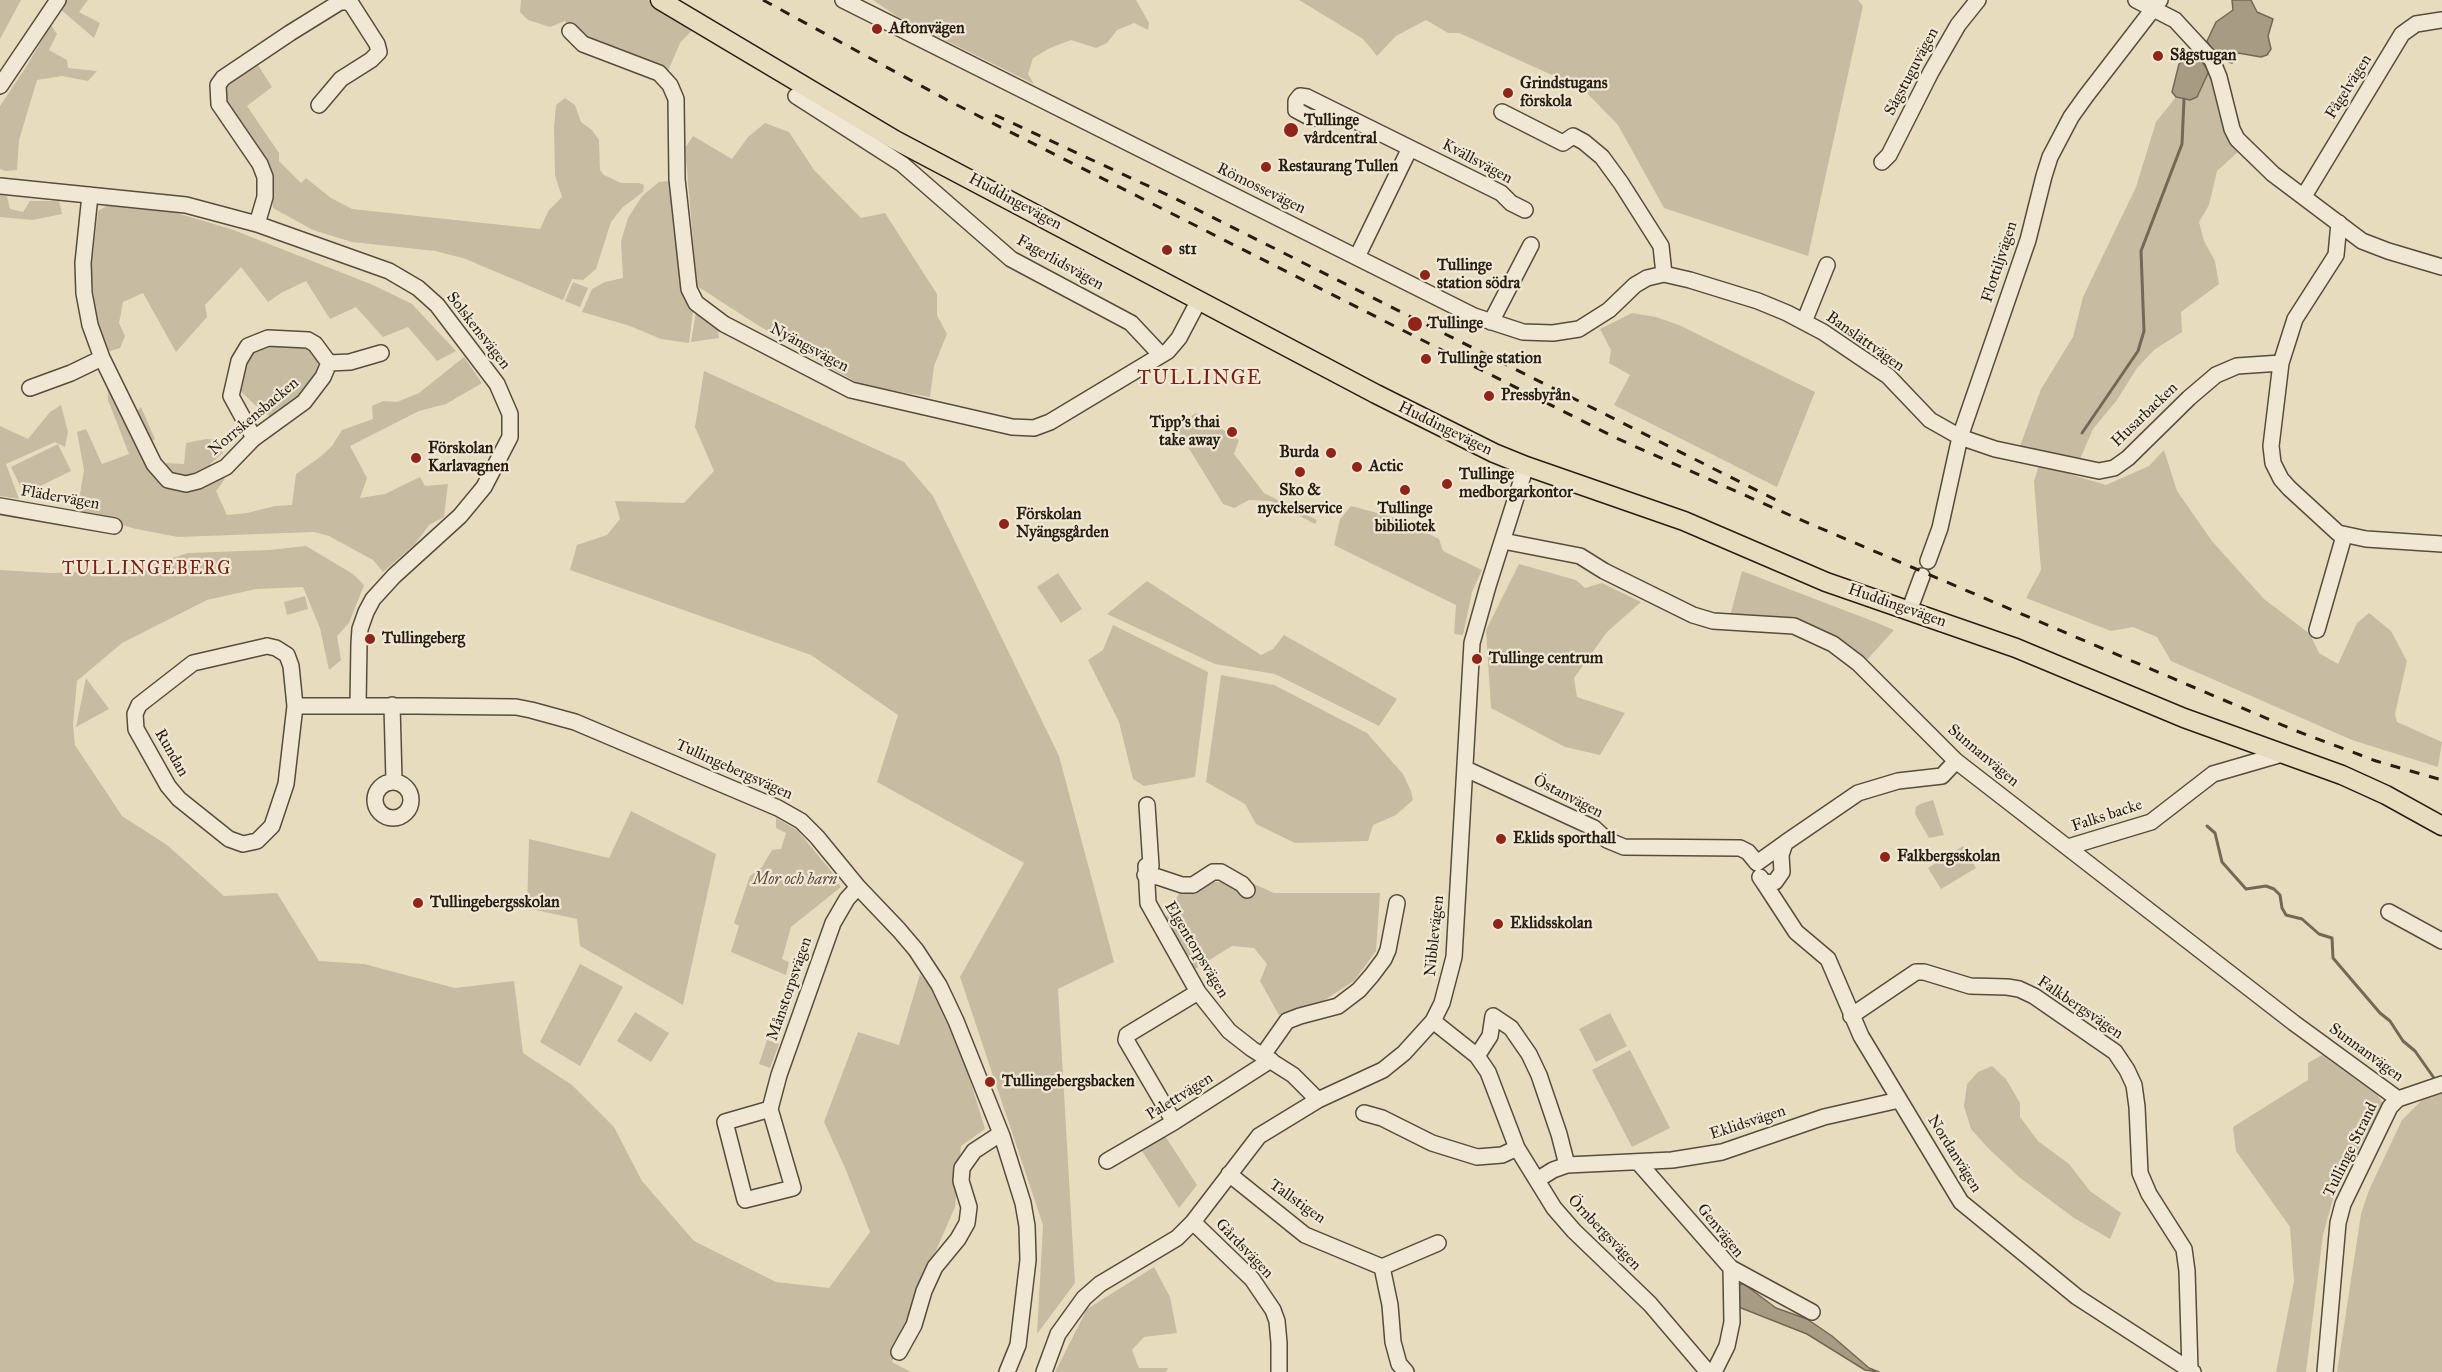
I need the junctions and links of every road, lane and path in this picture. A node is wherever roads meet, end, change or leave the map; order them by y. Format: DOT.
graph roads {
  1 [pos="58,0"];
  2 [pos="660,0"];
  3 [pos="1977,0"];
  4 [pos="2136,0"];
  5 [pos="847,1"];
  6 [pos="2157,4"];
  7 [pos="2442,20"];
  8 [pos="570,31"];
  9 [pos="0,86"];
  10 [pos="796,96"];
  11 [pos="319,105"];
  12 [pos="1336,112"];
  13 [pos="1502,112"];
  14 [pos="1410,148"];
  15 [pos="1882,162"];
  16 [pos="0,186"];
  17 [pos="90,195"];
  18 [pos="2304,196"];
  19 [pos="1525,210"];
  20 [pos="257,224"];
  21 [pos="2339,224"];
  22 [pos="2362,241"];
  23 [pos="1531,245"];
  24 [pos="2336,255"];
  25 [pos="1358,257"];
  26 [pos="1827,265"];
  27 [pos="2442,267"];
  28 [pos="1664,274"];
  29 [pos="1199,300"];
  30 [pos="1491,322"];
  31 [pos="1804,322"];
  32 [pos="381,353"];
  33 [pos="1161,355"];
  34 [pos="102,358"];
  35 [pos="329,363"];
  36 [pos="2281,363"];
  37 [pos="30,388"];
  38 [pos="1960,437"];
  39 [pos="254,438"];
  40 [pos="1526,466"];
  41 [pos="0,506"];
  42 [pos="114,526"];
  43 [pos="2344,536"];
  44 [pos="1503,541"];
  45 [pos="2442,544"];
  46 [pos="1928,561"];
  47 [pos="1922,576"];
  48 [pos="1909,611"];
  49 [pos="2317,630"];
  50 [pos="358,705"];
  51 [pos="392,705"];
  52 [pos="295,706"];
  53 [pos="2282,754"];
  54 [pos="1956,761"];
  55 [pos="1466,769"];
  56 [pos="394,781"];
  57 [pos="1147,805"];
  58 [pos="2442,826"];
  59 [pos="1785,843"];
  60 [pos="2068,847"];
  61 [pos="1757,862"];
  62 [pos="1145,875"];
  63 [pos="1764,884"];
  64 [pos="858,887"];
  65 [pos="1247,890"];
  66 [pos="1397,903"];
  67 [pos="2389,912"];
  68 [pos="2442,942"];
  69 [pos="1198,992"];
  70 [pos="1851,1016"];
  71 [pos="1433,1021"];
  72 [pos="1477,1056"];
  73 [pos="1267,1057"];
  74 [pos="2442,1084"];
  75 [pos="1318,1100"];
  76 [pos="1899,1100"];
  77 [pos="2398,1100"];
  78 [pos="770,1109"];
  79 [pos="1364,1113"];
  80 [pos="1174,1122"];
  81 [pos="1000,1134"];
  82 [pos="1517,1148"];
  83 [pos="1107,1161"];
  84 [pos="1638,1162"];
  85 [pos="1567,1165"];
  86 [pos="1229,1174"];
  87 [pos="1537,1180"];
  88 [pos="1193,1222"];
  89 [pos="1438,1243"];
  90 [pos="1382,1267"];
  91 [pos="1731,1268"];
  92 [pos="1812,1312"];
  93 [pos="899,1352"];
  94 [pos="2192,1371"];
  95 [pos="1007,1372"];
  96 [pos="1044,1372"];
  97 [pos="1279,1372"];
  98 [pos="1406,1372"];
  99 [pos="1707,1372"];
  100 [pos="1714,1372"];
  101 [pos="2325,1372"];
  1 -- 9 [label="street"];
  2 -- 29 [label="main road, Huddingevägen"];
  3 -- 15 [label="street, Sågstuguvägen"];
  4 -- 6 [label="street"];
  5 -- 25 [label="street, Römossevägen"];
  6 -- 18 [label="street"];
  6 -- 38 [label="street, Flottiljvägen"];
  7 -- 18 [label="street, Fågelvägen"];
  8 -- 33 [label="street, Nyängsvägen"];
  10 -- 33 [label="street, Fagerlidsvägen"];
  11 -- 20 [label="street"];
  12 -- 14 [label="street, Kvällsvägen"];
  13 -- 28 [label="street"];
  14 -- 19 [label="street, Kvällsvägen"];
  14 -- 25 [label="street"];
  16 -- 17 [label="street, Solskensvägen"];
  17 -- 20 [label="street, Solskensvägen"];
  17 -- 34 [label="street, Norrskensbacken"];
  18 -- 21 [label="street"];
  20 -- 50 [label="street, Solskensvägen"];
  21 -- 22 [label="street"];
  21 -- 24 [label="street"];
  22 -- 24 [label="street"];
  22 -- 27 [label="street"];
  23 -- 30 [label="street"];
  24 -- 36 [label="street"];
  25 -- 30 [label="street, Römossevägen"];
  26 -- 31 [label="street, Banslättvägen"];
  28 -- 30 [label="street, Römossevägen"];
  28 -- 31 [label="street, Banslättvägen"];
  29 -- 33 [label="street, Nyängsvägen"];
  29 -- 40 [label="main road, Huddingevägen"];
  31 -- 38 [label="street, Banslättvägen"];
  32 -- 35 [label="street"];
  34 -- 37 [label="street"];
  34 -- 39 [label="street, Norrskensbacken"];
  35 -- 39 [label="street, Norrskensbacken"];
  35 -- 39 [label="street"];
  36 -- 38 [label="street, Husarbacken"];
  36 -- 43 [label="street"];
  38 -- 46 [label="street, Flottiljvägen"];
  40 -- 44 [label="street, Nibblevägen"];
  40 -- 48 [label="main road, Huddingevägen"];
  41 -- 42 [label="street, Flädervägen"];
  43 -- 45 [label="street"];
  43 -- 49 [label="street"];
  44 -- 54 [label="street, Sunnanvägen"];
  44 -- 55 [label="street, Nibblevägen"];
  47 -- 48 [label="street"];
  48 -- 53 [label="main road, Huddingevägen"];
  50 -- 51 [label="street, Tullingebergsvägen"];
  50 -- 52 [label="street, Tullingebergsvägen"];
  51 -- 56 [label="street"];
  51 -- 64 [label="street, Tullingebergsvägen"];
  52 -- 52 [label="street, Rundan"];
  53 -- 58 [label="main road, Huddingevägen"];
  53 -- 60 [label="street, Falks backe"];
  54 -- 59 [label="street"];
  54 -- 60 [label="street, Sunnanvägen"];
  55 -- 61 [label="street, Östanvägen"];
  55 -- 71 [label="street, Nibblevägen"];
  57 -- 62 [label="street, Elgentorpsvägen"];
  59 -- 61 [label="street"];
  59 -- 63 [label="street"];
  60 -- 77 [label="street, Sunnanvägen"];
  61 -- 63 [label="street"];
  62 -- 65 [label="street, Elgentorpsvägen"];
  62 -- 69 [label="street, Elgentorpsvägen"];
  63 -- 70 [label="street, Nordanvägen"];
  64 -- 78 [label="street, Månstorpsvägen"];
  64 -- 81 [label="street, Tullingebergsvägen"];
  66 -- 73 [label="street"];
  67 -- 68 [label="street"];
  69 -- 73 [label="street, Elgentorpsvägen"];
  69 -- 80 [label="street"];
  70 -- 76 [label="street, Nordanvägen"];
  70 -- 94 [label="street, Falkbergsvägen"];
  71 -- 72 [label="street, Örnbergsvägen"];
  71 -- 75 [label="street, Nibblevägen"];
  72 -- 82 [label="street, Örnbergsvägen"];
  72 -- 85 [label="street"];
  73 -- 75 [label="street, Elgentorpsvägen"];
  73 -- 80 [label="street, Palettvägen"];
  74 -- 77 [label="street, Tullinge Strand"];
  75 -- 86 [label="street, Nibblevägen"];
  76 -- 84 [label="street, Eklidsvägen"];
  76 -- 94 [label="street, Nordanvägen"];
  77 -- 101 [label="street, Tullinge Strand"];
  78 -- 78 [label="street, Månstorpsvägen"];
  79 -- 82 [label="street"];
  80 -- 83 [label="street, Palettvägen"];
  81 -- 93 [label="street"];
  81 -- 95 [label="street, Tullingebergsvägen"];
  82 -- 87 [label="street, Örnbergsvägen"];
  84 -- 85 [label="street, Eklidsvägen"];
  84 -- 91 [label="street, Genvägen"];
  85 -- 87 [label="street, Eklidsvägen"];
  86 -- 88 [label="street, Nibblevägen"];
  86 -- 90 [label="street, Tallstigen"];
  87 -- 99 [label="street, Örnbergsvägen"];
  88 -- 96 [label="street, Nibblevägen"];
  88 -- 97 [label="street, Gårdsvägen"];
  89 -- 90 [label="street"];
  90 -- 98 [label="street"];
  91 -- 92 [label="street"];
  91 -- 100 [label="street, Genvägen"];
}
